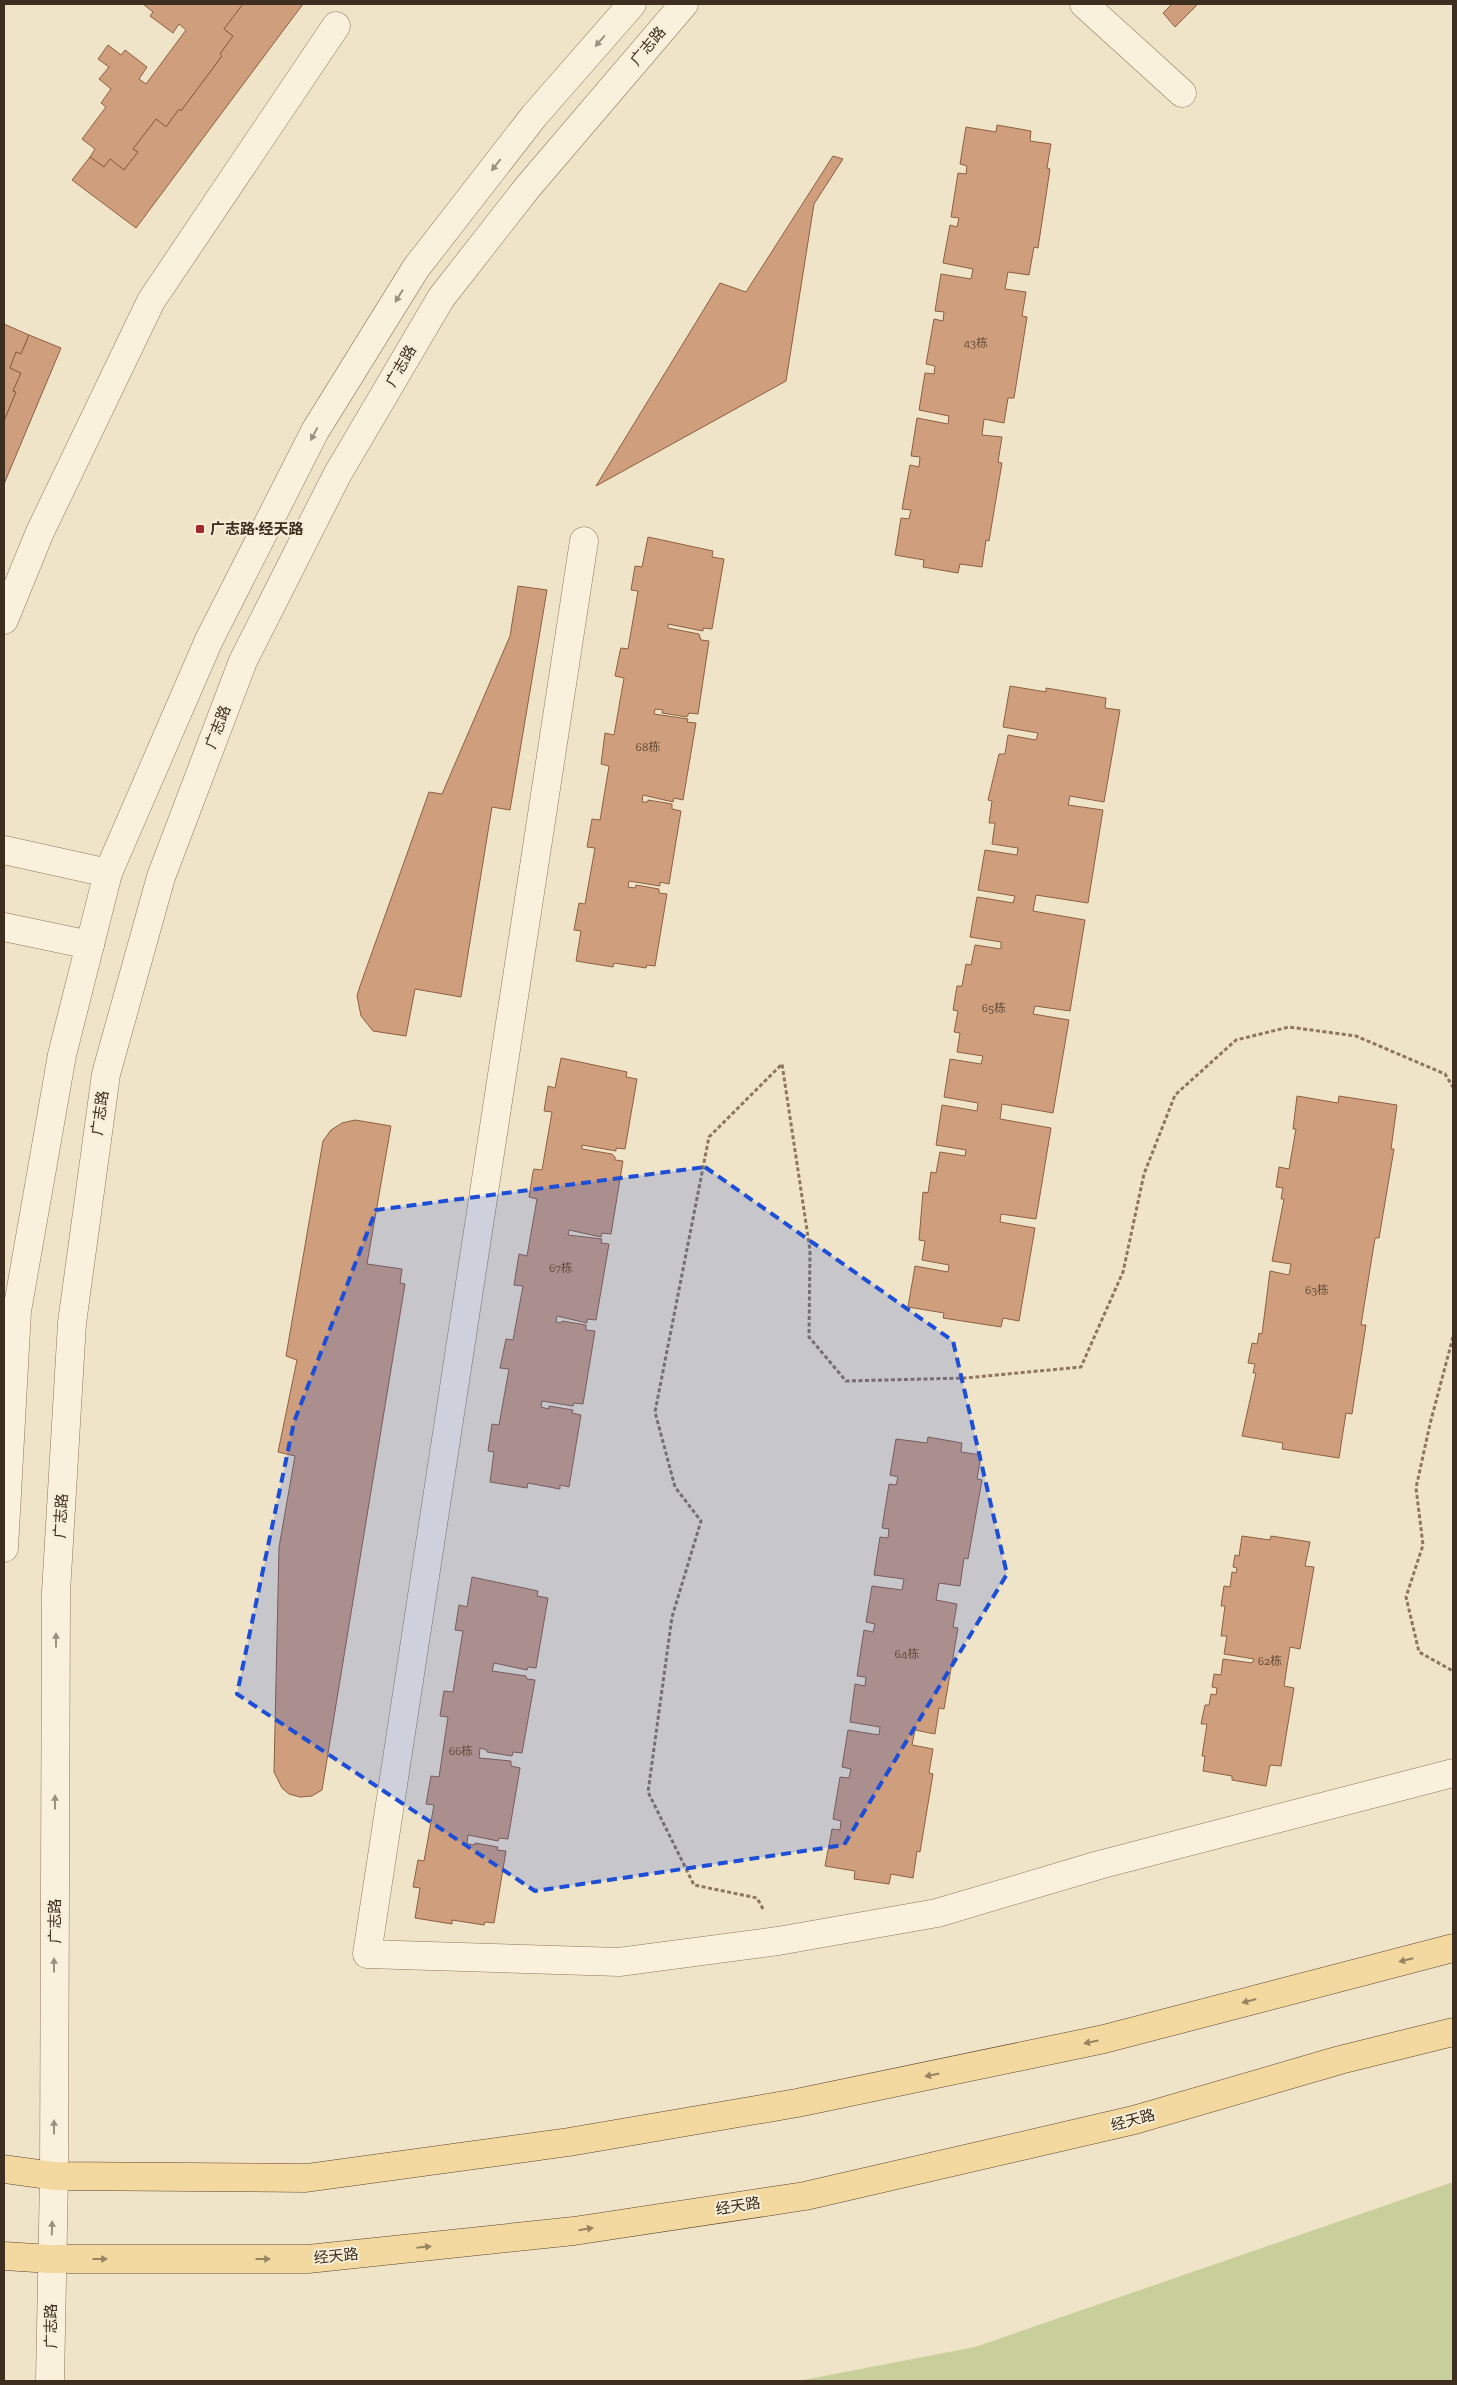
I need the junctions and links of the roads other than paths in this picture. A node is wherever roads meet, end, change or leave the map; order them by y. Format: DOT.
graph roads {
  1 [pos="632,4"];
  2 [pos="684,4"];
  3 [pos="1084,4"];
  4 [pos="336,26"];
  5 [pos="1182,93"];
  6 [pos="584,541"];
  7 [pos="4,620"];
  8 [pos="4,850"];
  9 [pos="108,872"];
  10 [pos="4,926"];
  11 [pos="90,945"];
  12 [pos="4,1548"];
  13 [pos="1453,1773"];
  14 [pos="1453,1948"];
  15 [pos="1453,2032"];
  16 [pos="4,2169"];
  17 [pos="54,2176"];
  18 [pos="4,2256"];
  19 [pos="51,2259"];
  20 [pos="50,2381"];
  1 -- 9 [label="street, one-way"];
  17 -- 2 [label="street, 广志路, one-way"];
  3 -- 5 [label="street"];
  4 -- 7 [label="street"];
  6 -- 13 [label="street"];
  8 -- 9 [label="street"];
  9 -- 11 [label="street"];
  10 -- 11 [label="street"];
  11 -- 12 [label="street"];
  14 -- 17 [label="main road, one-way"];
  19 -- 15 [label="main road, 经天路, one-way"];
  16 -- 17 [label="main road"];
  19 -- 17 [label="street, 广志路, one-way"];
  18 -- 19 [label="main road, 经天路"];
  19 -- 20 [label="street, 广志路"];
}
